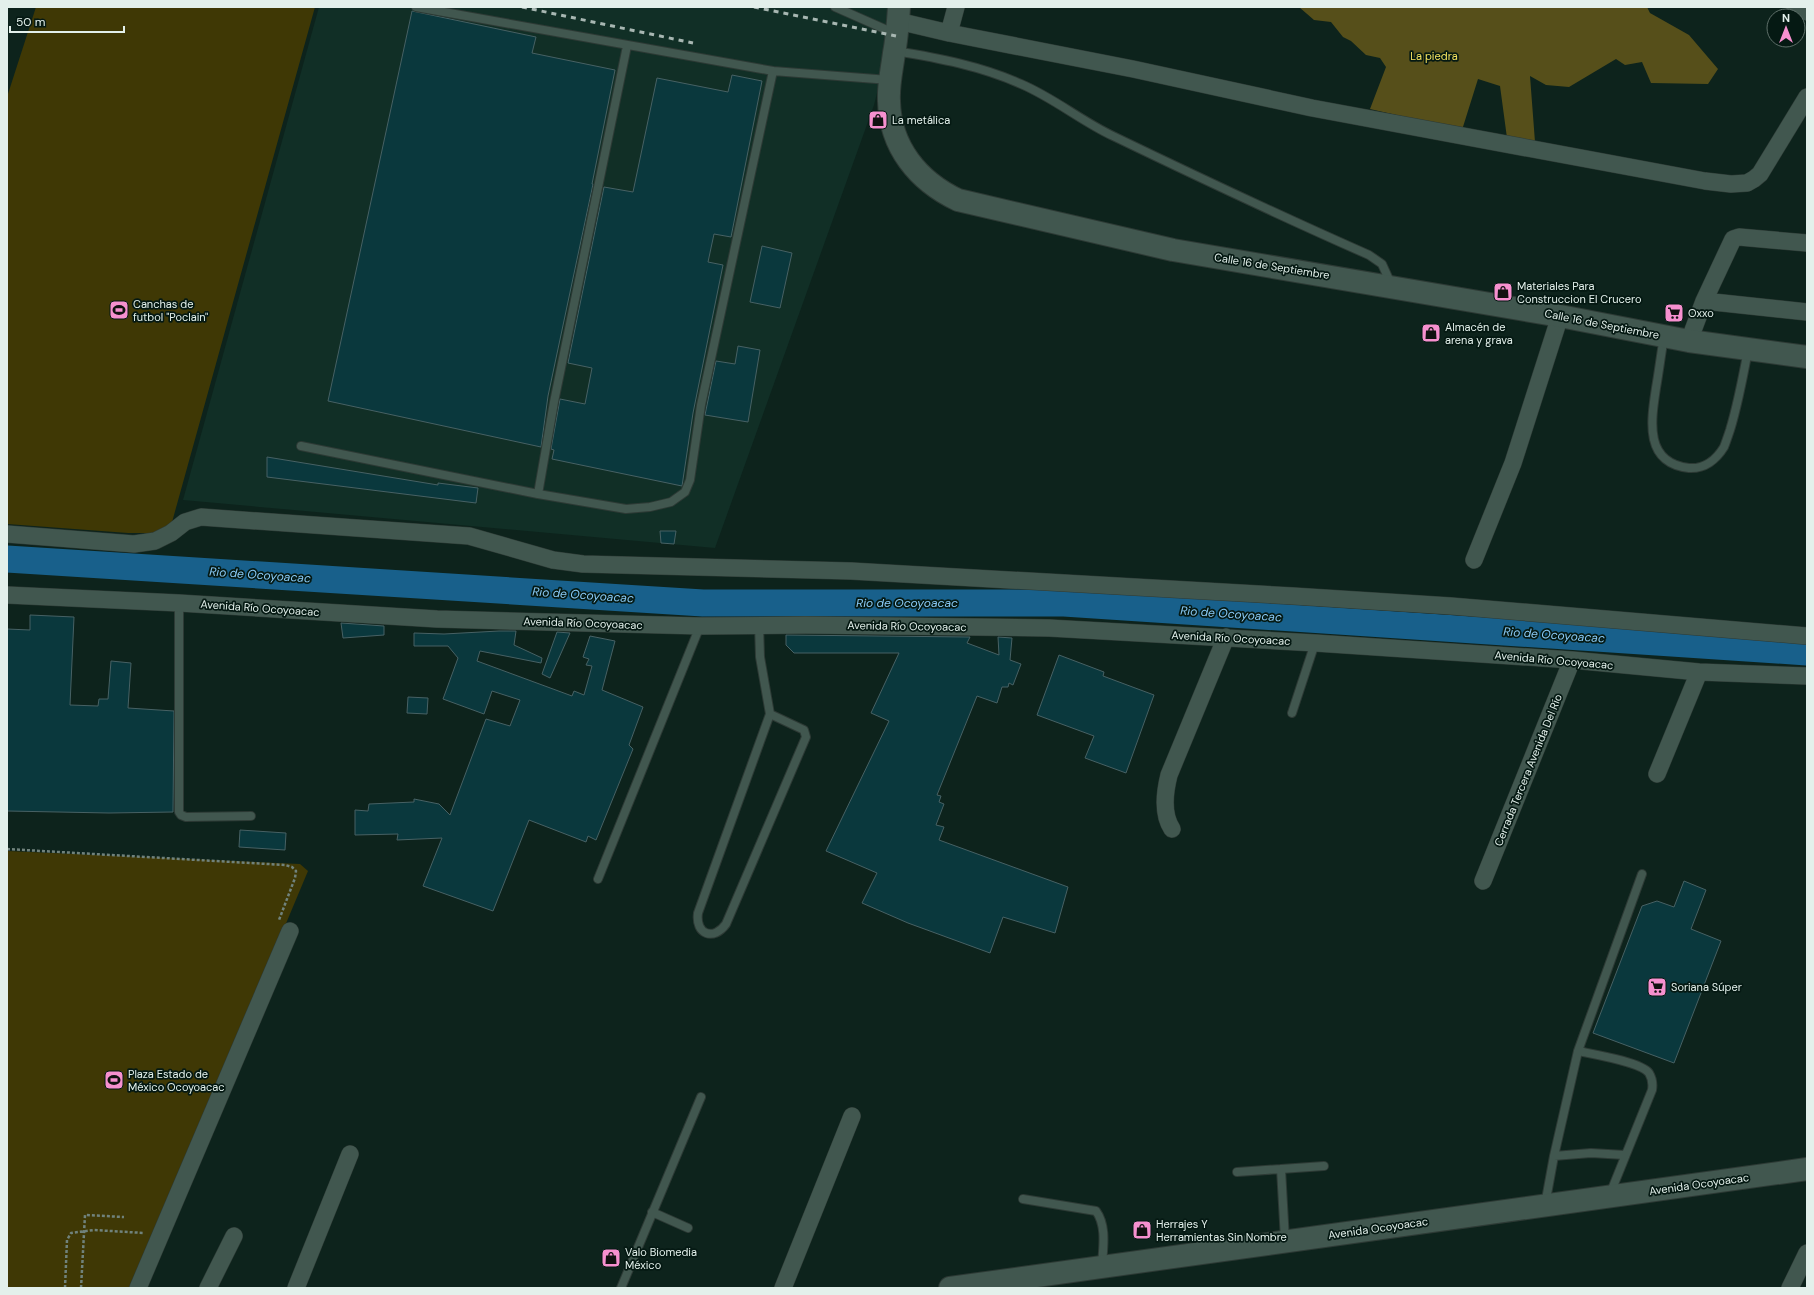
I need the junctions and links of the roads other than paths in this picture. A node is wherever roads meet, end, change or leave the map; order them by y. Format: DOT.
graph roads {
  1 [pos="416,7"];
  2 [pos="834,7"];
  3 [pos="956,7"];
  4 [pos="1795,7"];
  5 [pos="1807,12"];
  6 [pos="897,28"];
  7 [pos="949,33"];
  8 [pos="628,46"];
  9 [pos="773,71"];
  10 [pos="890,80"];
  11 [pos="1807,97"];
  12 [pos="1807,243"];
  13 [pos="1391,286"];
  14 [pos="1704,301"];
  15 [pos="1807,312"];
  16 [pos="1560,316"];
  17 [pos="1664,336"];
  18 [pos="1689,341"];
  19 [pos="1748,350"];
  20 [pos="1807,357"];
  21 [pos="300,446"];
  22 [pos="538,494"];
  23 [pos="7,534"];
  24 [pos="1474,560"];
  25 [pos="7,595"];
  26 [pos="179,602"];
  27 [pos="759,625"];
  28 [pos="700,626"];
  29 [pos="1807,636"];
  30 [pos="1226,637"];
  31 [pos="1315,643"];
  32 [pos="1572,660"];
  33 [pos="1699,672"];
  34 [pos="1807,676"];
  35 [pos="1292,713"];
  36 [pos="770,714"];
  37 [pos="1657,774"];
  38 [pos="251,816"];
  39 [pos="1172,829"];
  40 [pos="1642,874"];
  41 [pos="598,879"];
  42 [pos="1483,881"];
  43 [pos="284,927"];
  44 [pos="1578,1051"];
  45 [pos="702,1097"];
  46 [pos="852,1116"];
  47 [pos="350,1154"];
  48 [pos="1625,1155"];
  49 [pos="1554,1156"];
  50 [pos="1324,1166"];
  51 [pos="1280,1169"];
  52 [pos="1807,1169"];
  53 [pos="1237,1172"];
  54 [pos="1609,1196"];
  55 [pos="1023,1199"];
  56 [pos="1545,1206"];
  57 [pos="652,1212"];
  58 [pos="688,1228"];
  59 [pos="234,1236"];
  60 [pos="1285,1241"];
  61 [pos="1807,1253"];
  62 [pos="1102,1266"];
  63 [pos="1007,1283"];
  64 [pos="138,1288"];
  65 [pos="208,1288"];
  66 [pos="296,1288"];
  67 [pos="621,1288"];
  68 [pos="783,1288"];
  69 [pos="950,1288"];
  70 [pos="1790,1288"];
  1 -- 8 [label="lane"];
  2 -- 6 [label="lane"];
  3 -- 7 [label="street"];
  4 -- 5 [label="street"];
  6 -- 7 [label="street"];
  6 -- 10 [label="main road, Calle 16 de Septiembre"];
  6 -- 13 [label="lane"];
  7 -- 11 [label="street"];
  8 -- 9 [label="lane"];
  8 -- 22 [label="lane"];
  9 -- 10 [label="lane"];
  9 -- 22 [label="lane"];
  10 -- 13 [label="main road, Calle 16 de Septiembre"];
  12 -- 14 [label="street"];
  13 -- 16 [label="main road, Calle 16 de Septiembre"];
  14 -- 15 [label="street"];
  14 -- 18 [label="street"];
  16 -- 17 [label="main road, Calle 16 de Septiembre"];
  16 -- 24 [label="street"];
  17 -- 18 [label="main road, Calle 16 de Septiembre"];
  17 -- 19 [label="lane"];
  18 -- 19 [label="main road, Calle 16 de Septiembre"];
  19 -- 20 [label="main road, Calle 16 de Septiembre"];
  21 -- 22 [label="lane"];
  23 -- 29 [label="street"];
  25 -- 26 [label="street, Avenida Río Ocoyoacac"];
  26 -- 28 [label="street, Avenida Río Ocoyoacac"];
  26 -- 38 [label="lane"];
  27 -- 28 [label="street, Avenida Río Ocoyoacac"];
  27 -- 30 [label="street, Avenida Río Ocoyoacac"];
  27 -- 36 [label="lane"];
  28 -- 41 [label="lane"];
  30 -- 31 [label="street, Avenida Río Ocoyoacac"];
  30 -- 39 [label="street"];
  31 -- 32 [label="street, Avenida Río Ocoyoacac"];
  31 -- 35 [label="lane"];
  32 -- 33 [label="street, Avenida Río Ocoyoacac"];
  32 -- 42 [label="street, Cerrada Tercera Avenida Del Río"];
  33 -- 34 [label="street, Avenida Río Ocoyoacac"];
  33 -- 37 [label="street"];
  36 -- 36 [label="lane"];
  40 -- 44 [label="lane"];
  43 -- 64 [label="street"];
  44 -- 48 [label="lane"];
  44 -- 49 [label="lane"];
  45 -- 57 [label="lane"];
  46 -- 68 [label="street"];
  47 -- 66 [label="street"];
  48 -- 49 [label="lane"];
  48 -- 54 [label="lane"];
  49 -- 56 [label="lane"];
  50 -- 51 [label="lane"];
  51 -- 53 [label="lane"];
  51 -- 60 [label="lane"];
  52 -- 54 [label="main road, Avenida Ocoyoacac"];
  54 -- 56 [label="main road, Avenida Ocoyoacac"];
  55 -- 62 [label="lane"];
  56 -- 60 [label="main road, Avenida Ocoyoacac"];
  57 -- 58 [label="lane"];
  57 -- 67 [label="lane"];
  59 -- 65 [label="street"];
  60 -- 62 [label="main road, Avenida Ocoyoacac"];
  61 -- 70 [label="street"];
  62 -- 63 [label="main road, Avenida Ocoyoacac"];
  63 -- 69 [label="main road, Avenida Ocoyoacac"];
}
